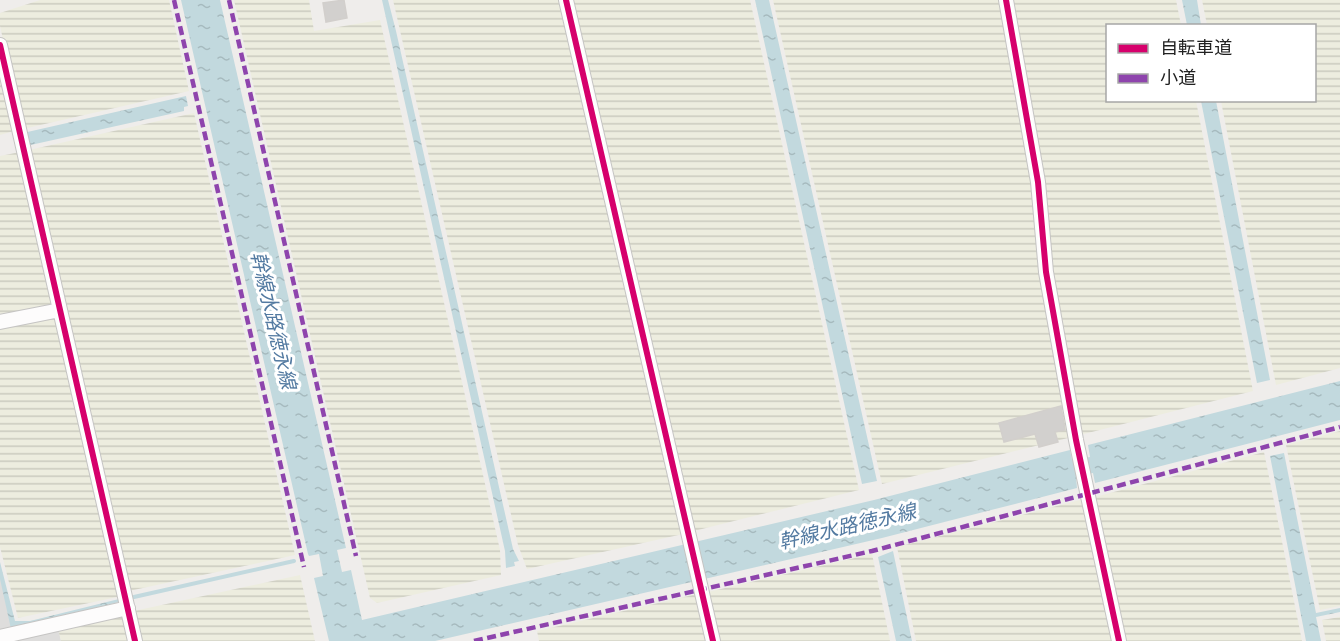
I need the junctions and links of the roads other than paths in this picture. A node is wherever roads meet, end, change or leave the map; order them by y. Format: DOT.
graph roads {
  1 [pos="566,0"];
  2 [pos="1006,0"];
  3 [pos="0,45"];
  4 [pos="60,310"];
  5 [pos="0,322"];
  6 [pos="128,608"];
  7 [pos="0,638"];
  8 [pos="135,641"];
  9 [pos="712,641"];
  10 [pos="1119,641"];
  1 -- 9 [label="street"];
  2 -- 10 [label="street"];
  3 -- 4 [label="street"];
  4 -- 5 [label="street"];
  4 -- 6 [label="street"];
  6 -- 7 [label="street"];
  6 -- 8 [label="street"];
}
